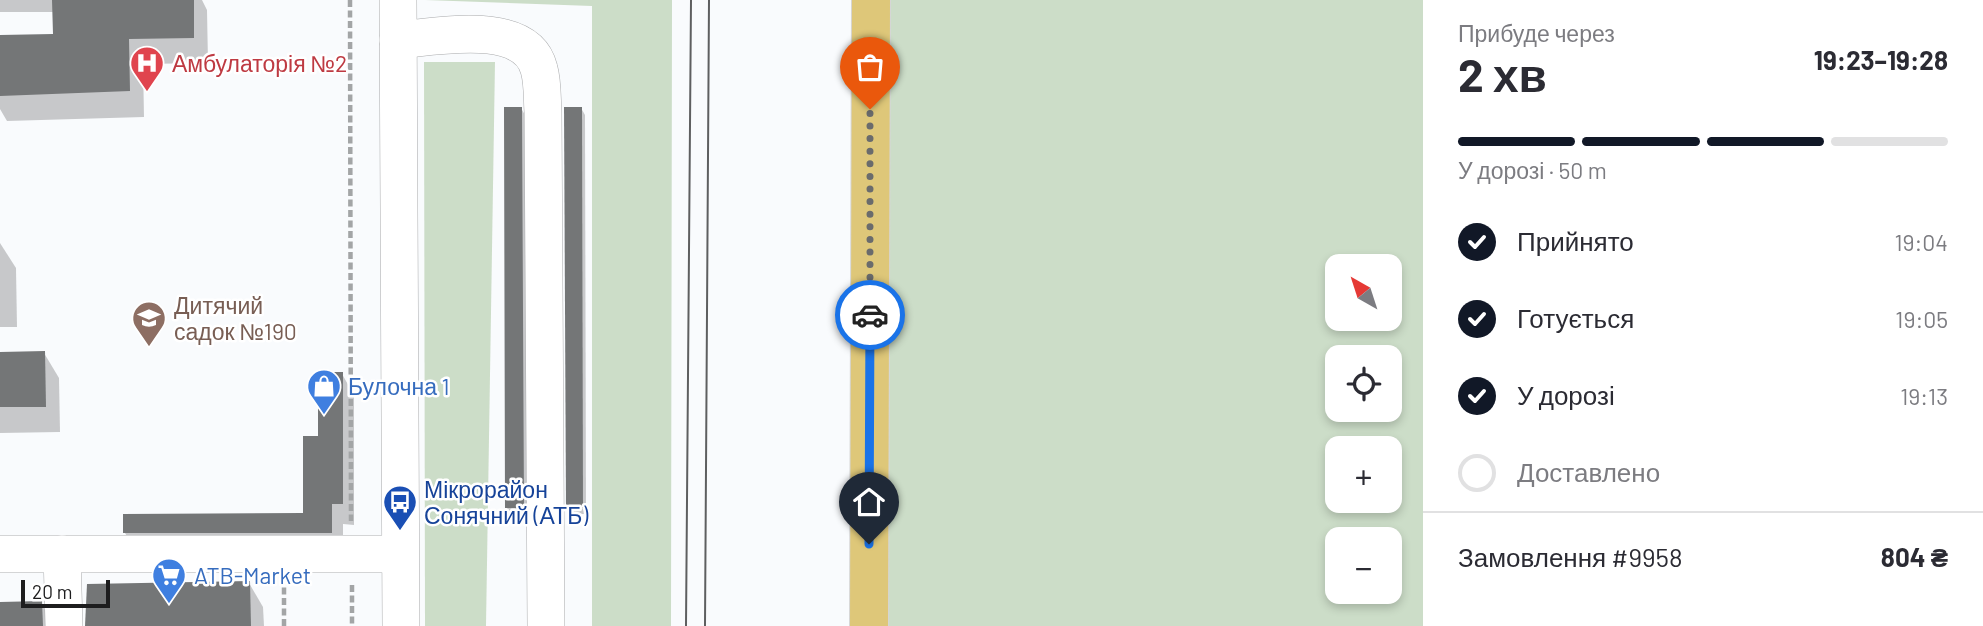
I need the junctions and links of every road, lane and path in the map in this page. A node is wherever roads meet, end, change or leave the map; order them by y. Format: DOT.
graph roads {
  1 [pos="350,0"];
  2 [pos="398,0"];
  3 [pos="871,0"];
  4 [pos="398,40"];
  5 [pos="0,554"];
  6 [pos="62,554"];
  7 [pos="351,554"];
  8 [pos="400,554"];
  9 [pos="64,626"];
  10 [pos="352,626"];
  11 [pos="401,626"];
  12 [pos="546,626"];
  13 [pos="869,626"];
  1 -- 7 [label="path"];
  2 -- 4 [label="street"];
  3 -- 13 [label="main road"];
  4 -- 8 [label="street"];
  4 -- 12 [label="street"];
  5 -- 6 [label="street"];
  6 -- 7 [label="street"];
  6 -- 9 [label="street"];
  7 -- 8 [label="street"];
  7 -- 10 [label="path"];
  8 -- 11 [label="street"];
}
